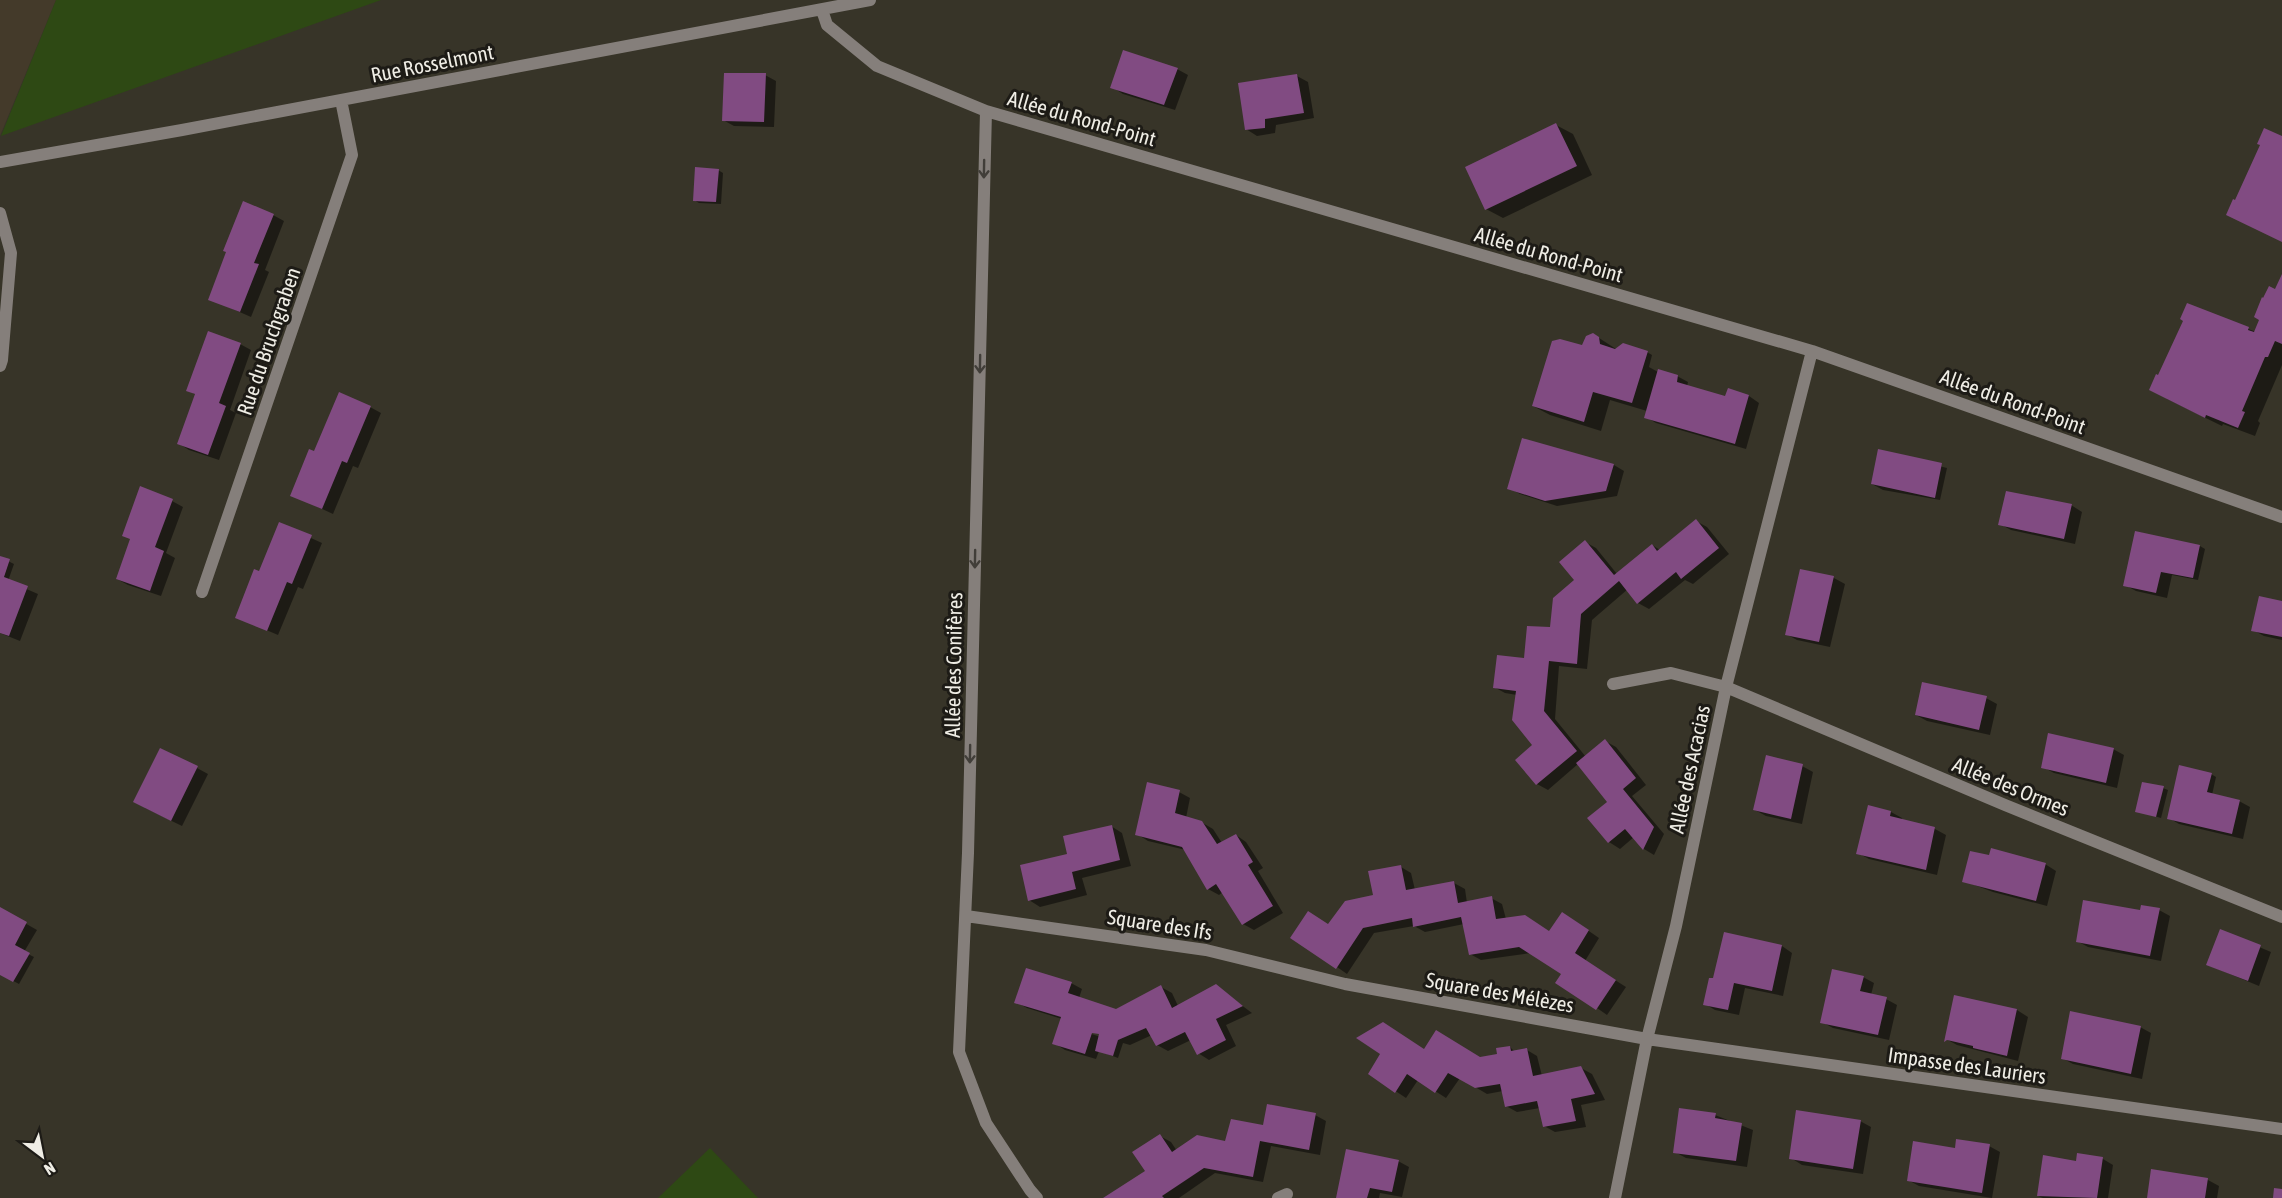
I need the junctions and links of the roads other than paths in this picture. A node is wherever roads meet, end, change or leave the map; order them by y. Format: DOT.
graph roads {
  1 [pos="870,0"];
  2 [pos="822,10"];
  3 [pos="341,100"];
  4 [pos="986,111"];
  5 [pos="0,162"];
  6 [pos="0,213"];
  7 [pos="1812,351"];
  8 [pos="0,366"];
  9 [pos="2282,518"];
  10 [pos="202,592"];
  11 [pos="1613,684"];
  12 [pos="1726,687"];
  13 [pos="966,916"];
  14 [pos="2282,917"];
  15 [pos="1345,984"];
  16 [pos="1647,1039"];
  17 [pos="2282,1129"];
  18 [pos="1037,1198"];
  19 [pos="1615,1198"];
  1 -- 2 [label="street, Rue Rosselmont"];
  2 -- 3 [label="street, Rue Rosselmont"];
  2 -- 4 [label="street, Allée du Rond-Point"];
  3 -- 5 [label="street, Rue Rosselmont"];
  3 -- 10 [label="street, Rue du Bruchgraben"];
  4 -- 7 [label="street, Allée du Rond-Point"];
  4 -- 13 [label="street, Allée des Conifères, one-way"];
  6 -- 8 [label="street"];
  7 -- 9 [label="street, Allée du Rond-Point"];
  7 -- 12 [label="street, Allée des Acacias"];
  11 -- 12 [label="street, Allée des Ormes"];
  12 -- 14 [label="street, Allée des Ormes"];
  12 -- 16 [label="street, Allée des Acacias"];
  13 -- 15 [label="street, Square des Ifs"];
  13 -- 18 [label="street, Allée des Conifères"];
  15 -- 16 [label="street, Square des Mélèzes"];
  16 -- 17 [label="street, Impasse des Lauriers"];
  16 -- 19 [label="street, Allée des Acacias"];
}
